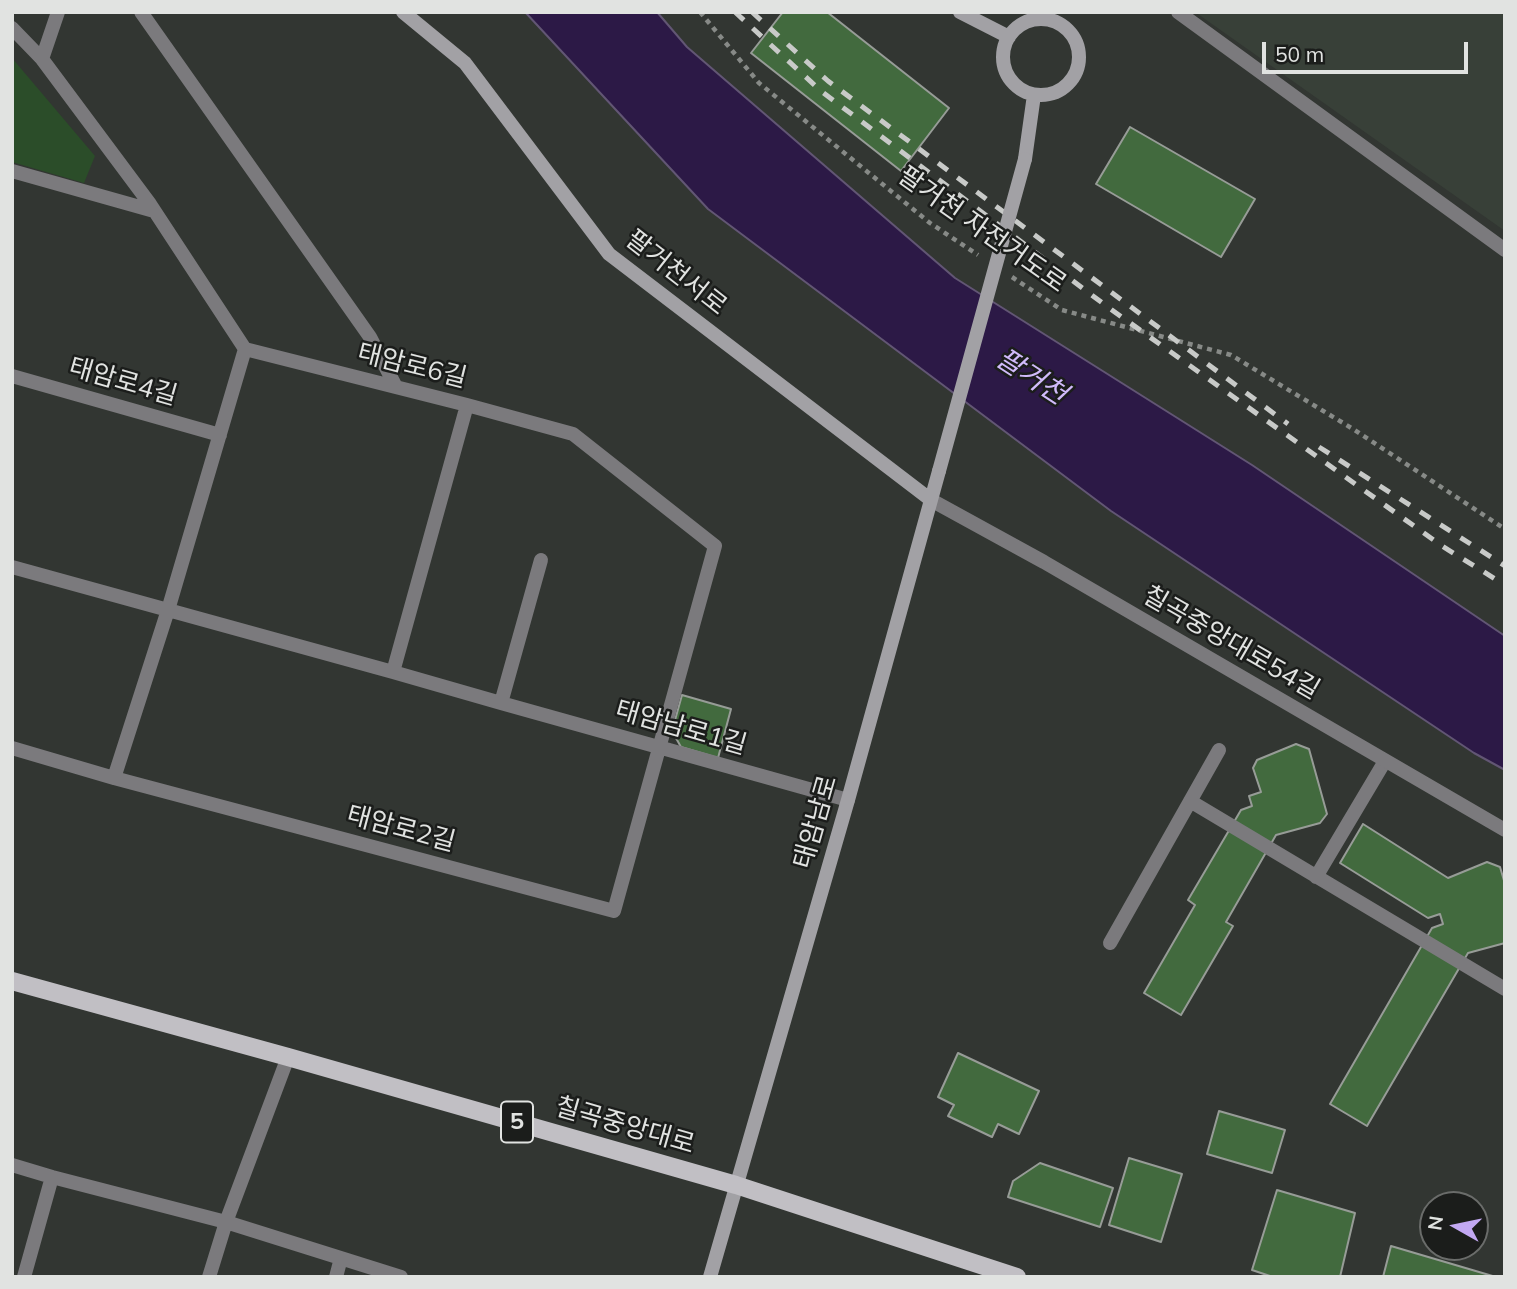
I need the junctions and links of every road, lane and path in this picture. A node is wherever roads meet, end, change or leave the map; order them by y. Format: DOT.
graph roads {
  1 [pos="58,12"];
  2 [pos="141,12"];
  3 [pos="403,12"];
  4 [pos="700,12"];
  5 [pos="960,12"];
  6 [pos="1178,12"];
  7 [pos="1056,17"];
  8 [pos="12,28"];
  9 [pos="1009,37"];
  10 [pos="42,59"];
  11 [pos="1034,95"];
  12 [pos="12,171"];
  13 [pos="154,211"];
  14 [pos="1505,250"];
  15 [pos="985,259"];
  16 [pos="1007,274"];
  17 [pos="245,349"];
  18 [pos="12,376"];
  19 [pos="396,387"];
  20 [pos="467,405"];
  21 [pos="220,435"];
  22 [pos="931,500"];
  23 [pos="1505,529"];
  24 [pos="541,560"];
  25 [pos="12,567"];
  26 [pos="168,610"];
  27 [pos="393,672"];
  28 [pos="500,704"];
  29 [pos="658,747"];
  30 [pos="12,748"];
  31 [pos="1219,750"];
  32 [pos="1385,761"];
  33 [pos="114,778"];
  34 [pos="848,800"];
  35 [pos="1190,801"];
  36 [pos="1505,830"];
  37 [pos="1317,877"];
  38 [pos="1110,943"];
  39 [pos="12,981"];
  40 [pos="1505,989"];
  41 [pos="288,1057"];
  42 [pos="12,1165"];
  43 [pos="52,1177"];
  44 [pos="736,1185"];
  45 [pos="226,1222"];
  46 [pos="341,1258"];
  47 [pos="24,1277"];
  48 [pos="209,1277"];
  49 [pos="336,1277"];
  50 [pos="401,1277"];
  51 [pos="710,1277"];
  52 [pos="1017,1277"];
  1 -- 10 [label="street"];
  2 -- 19 [label="street"];
  3 -- 22 [label="main road, 팔거천서로"];
  4 -- 15 [label="path, 팔거천 자전거도로"];
  5 -- 9 [label="main road"];
  6 -- 14 [label="street"];
  7 -- 9 [label="main road"];
  7 -- 11 [label="main road"];
  8 -- 10 [label="street"];
  9 -- 11 [label="main road"];
  10 -- 13 [label="street"];
  11 -- 22 [label="main road, 태암남로, bridge"];
  12 -- 13 [label="street"];
  13 -- 17 [label="street"];
  16 -- 23 [label="path, 팔거천 자전거도로"];
  17 -- 19 [label="street, 태암로6길"];
  17 -- 21 [label="street"];
  18 -- 21 [label="street, 태암로4길"];
  19 -- 20 [label="street, 태암로6길"];
  20 -- 27 [label="street"];
  20 -- 29 [label="street, 태암로6길"];
  21 -- 26 [label="street"];
  22 -- 32 [label="street, 칠곡중앙대로54길"];
  22 -- 34 [label="main road, 태암남로"];
  24 -- 28 [label="street"];
  25 -- 26 [label="street, 태암남로1길"];
  26 -- 27 [label="street, 태암남로1길"];
  26 -- 33 [label="street"];
  27 -- 28 [label="street, 태암남로1길"];
  28 -- 29 [label="street, 태암남로1길"];
  29 -- 33 [label="street, 태암로2길"];
  29 -- 34 [label="street, 태암남로1길"];
  30 -- 33 [label="street, 태암로2길"];
  31 -- 35 [label="street"];
  32 -- 36 [label="street, 칠곡중앙대로54길"];
  32 -- 37 [label="street"];
  34 -- 44 [label="main road, 태암남로"];
  35 -- 37 [label="street"];
  35 -- 38 [label="street"];
  37 -- 40 [label="street"];
  39 -- 41 [label="main road, 칠곡중앙대로 / 5"];
  41 -- 44 [label="main road, 칠곡중앙대로 / 5"];
  41 -- 45 [label="street"];
  42 -- 43 [label="street"];
  43 -- 45 [label="street"];
  43 -- 47 [label="street"];
  44 -- 51 [label="main road, 태암남로"];
  44 -- 52 [label="main road, 칠곡중앙대로 / 5"];
  45 -- 46 [label="street"];
  45 -- 48 [label="street"];
  46 -- 49 [label="street"];
  46 -- 50 [label="street"];
}
